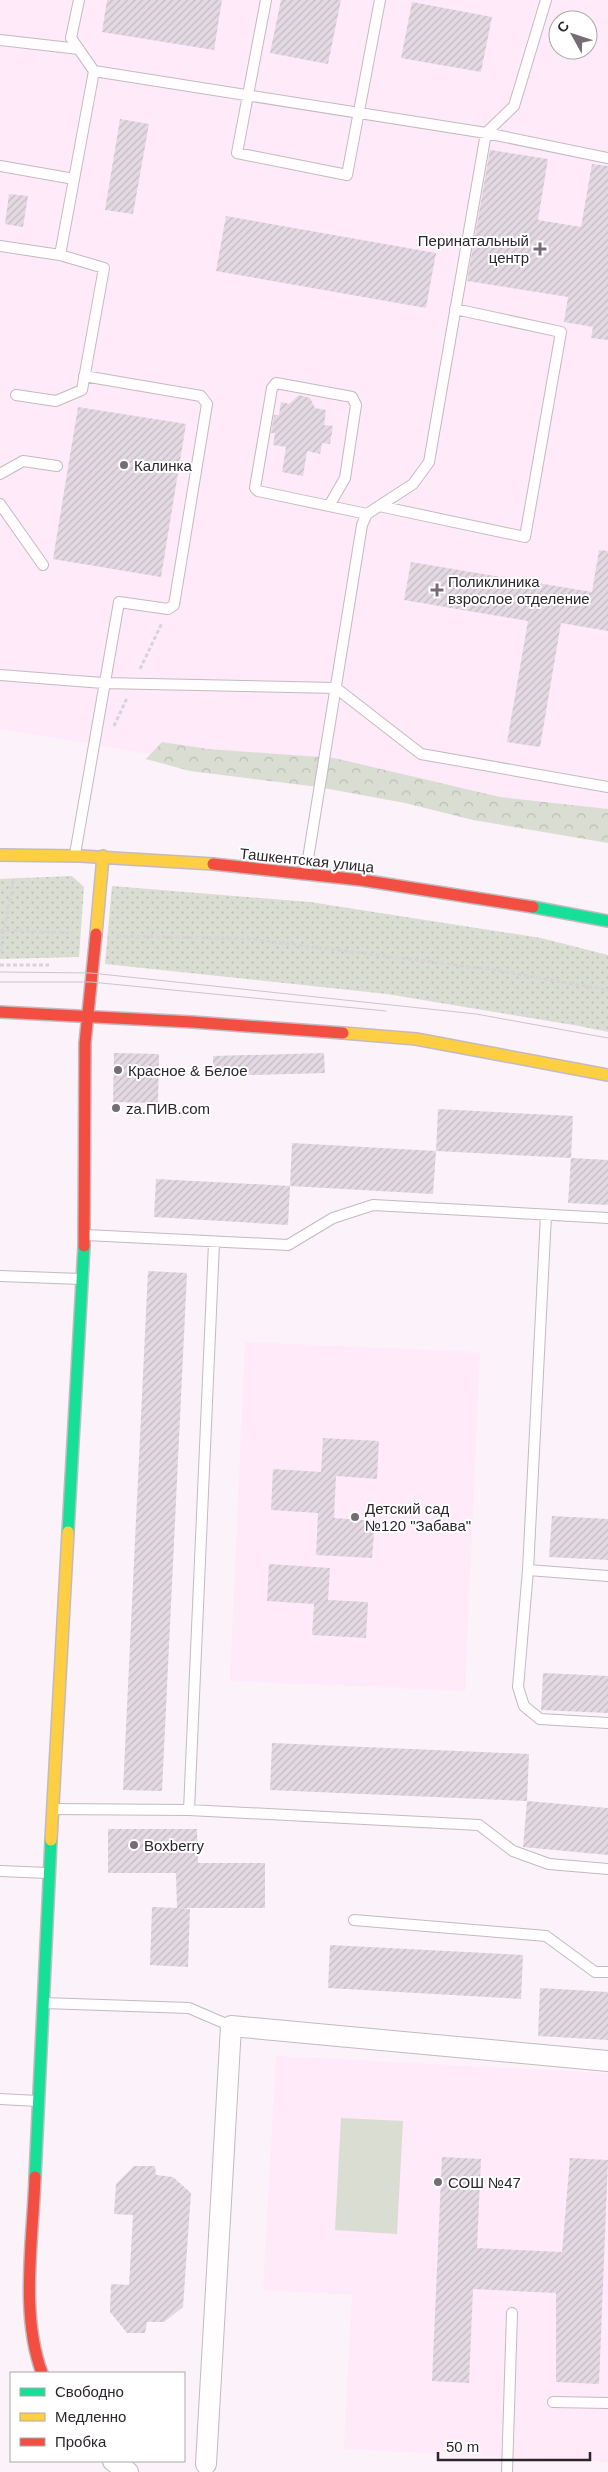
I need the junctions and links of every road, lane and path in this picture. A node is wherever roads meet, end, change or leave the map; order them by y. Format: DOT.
graph roads {
  1 [pos="79,0"];
  2 [pos="266,0"];
  3 [pos="380,0"];
  4 [pos="546,0"];
  5 [pos="0,40"];
  6 [pos="79,49"];
  7 [pos="94,71"];
  8 [pos="249,96"];
  9 [pos="359,113"];
  10 [pos="486,134"];
  11 [pos="608,158"];
  12 [pos="0,166"];
  13 [pos="74,178"];
  14 [pos="0,246"];
  15 [pos="60,255"];
  16 [pos="455,309"];
  17 [pos="84,376"];
  18 [pos="16,395"];
  19 [pos="57,466"];
  20 [pos="0,474"];
  21 [pos="0,504"];
  22 [pos="328,506"];
  23 [pos="379,506"];
  24 [pos="367,514"];
  25 [pos="43,565"];
  26 [pos="166,614"];
  27 [pos="0,675"];
  28 [pos="103,683"];
  29 [pos="133,684"];
  30 [pos="336,688"];
  31 [pos="113,728"];
  32 [pos="608,787"];
  33 [pos="0,854"];
  34 [pos="75,854"];
  35 [pos="102,856"];
  36 [pos="306,872"];
  37 [pos="14,877"];
  38 [pos="608,921"];
  39 [pos="0,930"];
  40 [pos="6,930"];
  41 [pos="95,934"];
  42 [pos="0,953"];
  43 [pos="0,965"];
  44 [pos="49,965"];
  45 [pos="608,990"];
  46 [pos="0,1012"];
  47 [pos="87,1016"];
  48 [pos="608,1075"];
  49 [pos="546,1215"];
  50 [pos="608,1218"];
  51 [pos="84,1235"];
  52 [pos="214,1243"];
  53 [pos="0,1276"];
  54 [pos="82,1279"];
  55 [pos="528,1570"];
  56 [pos="608,1576"];
  57 [pos="608,1723"];
  58 [pos="52,1809"];
  59 [pos="189,1810"];
  60 [pos="608,1869"];
  61 [pos="0,1871"];
  62 [pos="50,1873"];
  63 [pos="354,1920"];
  64 [pos="608,1972"];
  65 [pos="43,2003"];
  66 [pos="231,2026"];
  67 [pos="608,2061"];
  68 [pos="0,2099"];
  69 [pos="39,2101"];
  70 [pos="512,2313"];
  71 [pos="42,2372"];
  72 [pos="553,2402"];
  73 [pos="608,2403"];
  74 [pos="114,2462"];
  75 [pos="206,2464"];
  76 [pos="128,2472"];
  77 [pos="507,2472"];
  1 -- 6 [label="lane"];
  2 -- 8 [label="lane"];
  3 -- 9 [label="lane"];
  4 -- 10 [label="lane"];
  5 -- 6 [label="lane"];
  6 -- 7 [label="lane"];
  7 -- 8 [label="lane"];
  7 -- 13 [label="lane"];
  8 -- 9 [label="lane"];
  8 -- 9 [label="lane"];
  9 -- 10 [label="lane"];
  10 -- 11 [label="lane"];
  10 -- 16 [label="lane"];
  12 -- 13 [label="lane"];
  13 -- 15 [label="lane"];
  14 -- 15 [label="lane"];
  15 -- 17 [label="lane"];
  16 -- 23 [label="lane"];
  16 -- 23 [label="lane"];
  17 -- 18 [label="lane"];
  17 -- 28 [label="lane"];
  19 -- 20 [label="lane"];
  21 -- 25 [label="lane"];
  22 -- 22 [label="lane"];
  22 -- 24 [label="lane"];
  23 -- 24 [label="lane"];
  24 -- 30 [label="lane"];
  26 -- 29 [label="path"];
  27 -- 28 [label="lane"];
  28 -- 29 [label="lane"];
  28 -- 34 [label="lane"];
  29 -- 30 [label="lane"];
  29 -- 31 [label="path"];
  30 -- 32 [label="lane"];
  30 -- 36 [label="lane"];
  33 -- 34 [label="street, Ташкентская улица"];
  34 -- 35 [label="street, Ташкентская улица"];
  35 -- 36 [label="street, Ташкентская улица"];
  35 -- 41 [label="street"];
  36 -- 38 [label="street, Ташкентская улица"];
  37 -- 40 [label="path"];
  39 -- 40 [label="path"];
  40 -- 41 [label="path"];
  40 -- 42 [label="path"];
  41 -- 45 [label="path"];
  41 -- 47 [label="street"];
  43 -- 44 [label="path"];
  46 -- 47 [label="street"];
  47 -- 48 [label="street"];
  47 -- 51 [label="street"];
  49 -- 50 [label="lane"];
  49 -- 52 [label="lane"];
  49 -- 55 [label="lane"];
  51 -- 52 [label="lane"];
  51 -- 54 [label="street"];
  52 -- 59 [label="lane"];
  53 -- 54 [label="lane"];
  54 -- 58 [label="street"];
  55 -- 56 [label="lane"];
  55 -- 57 [label="lane"];
  58 -- 59 [label="lane"];
  58 -- 62 [label="street"];
  59 -- 60 [label="lane"];
  61 -- 62 [label="lane"];
  62 -- 65 [label="street"];
  63 -- 64 [label="lane"];
  65 -- 66 [label="lane"];
  65 -- 69 [label="street"];
  66 -- 67 [label="street"];
  66 -- 75 [label="street"];
  68 -- 69 [label="lane"];
  69 -- 71 [label="street"];
  70 -- 77 [label="lane"];
  72 -- 73 [label="lane"];
  74 -- 76 [label="street"];
}
